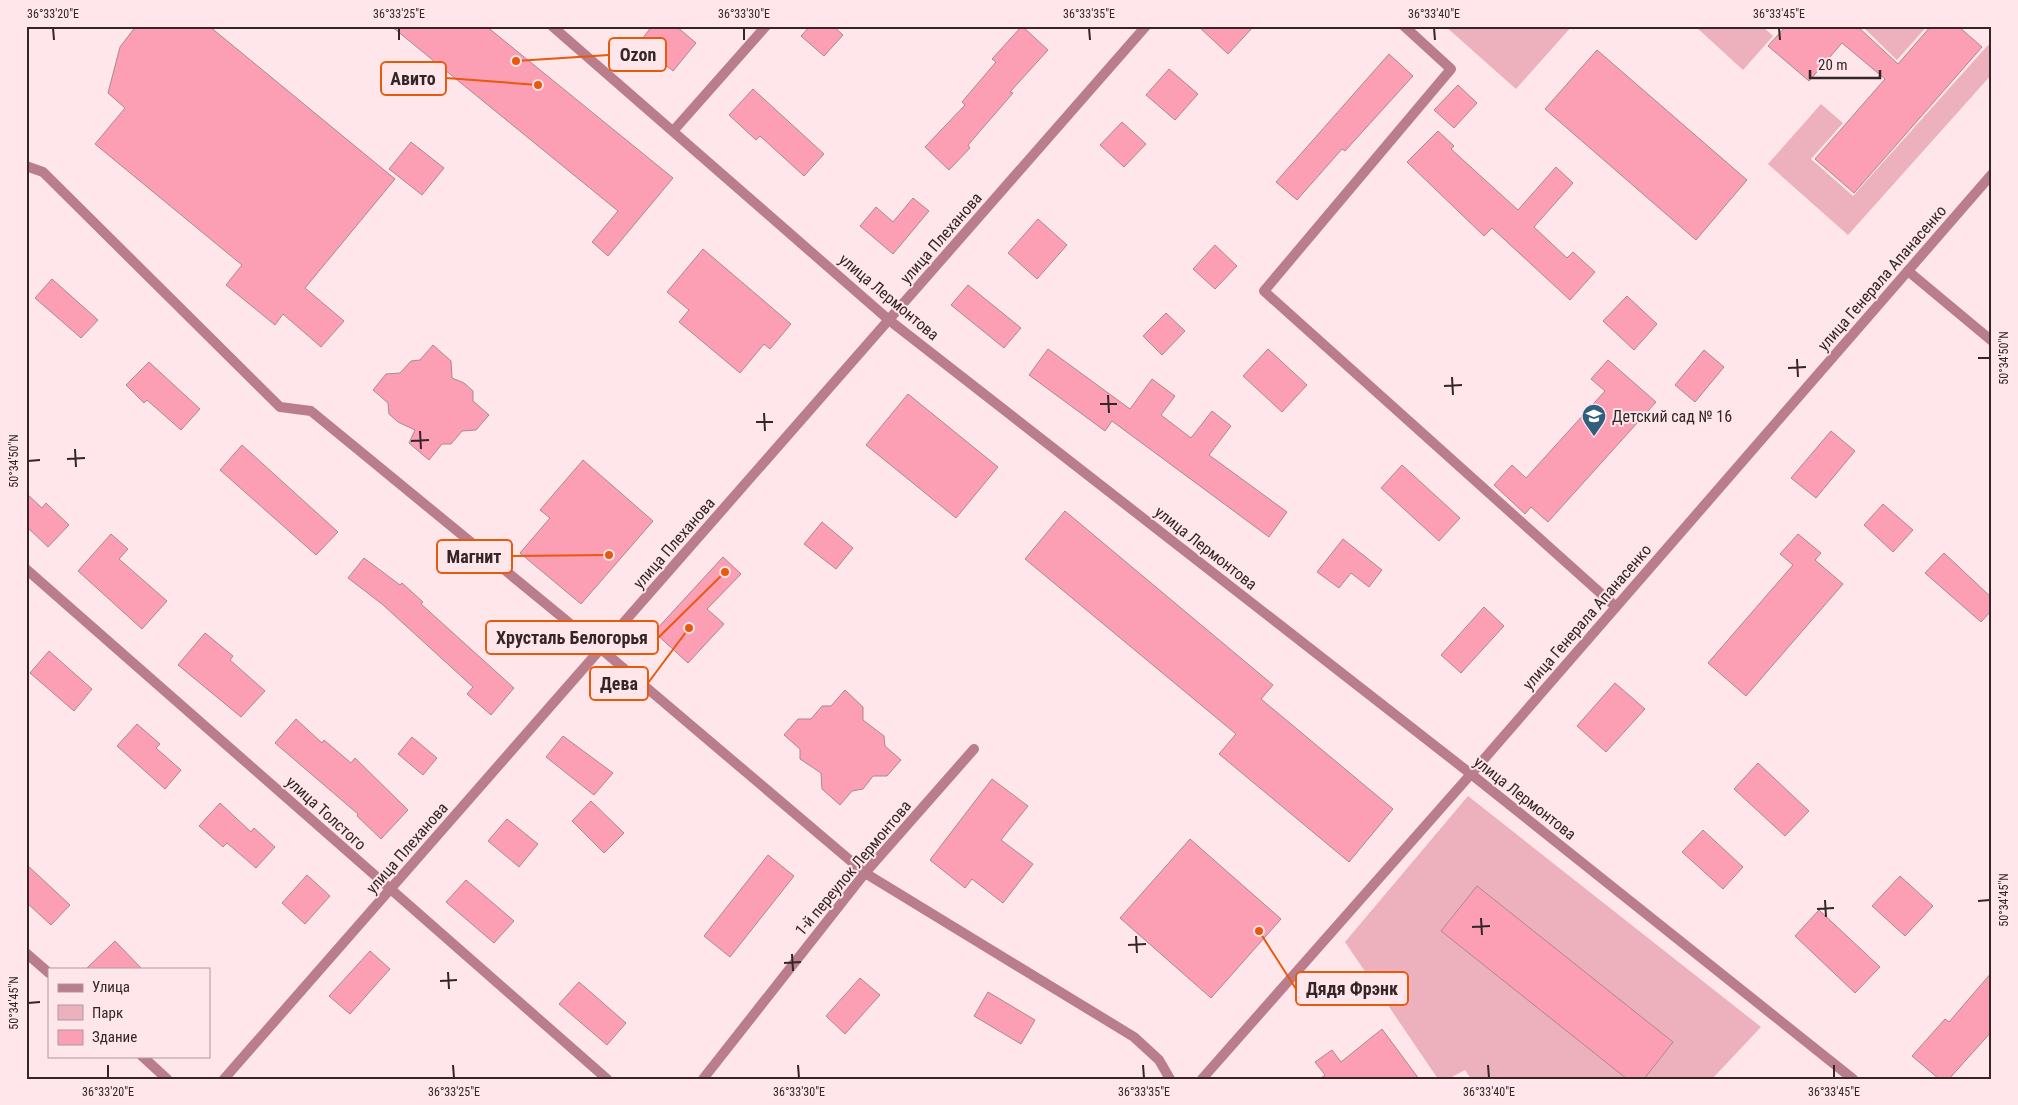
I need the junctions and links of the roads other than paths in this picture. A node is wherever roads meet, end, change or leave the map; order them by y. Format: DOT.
graph roads {
  1 [pos="552,26"];
  2 [pos="766,26"];
  3 [pos="1146,26"];
  4 [pos="1404,26"];
  5 [pos="674,130"];
  6 [pos="26,166"];
  7 [pos="1992,174"];
  8 [pos="1908,271"];
  9 [pos="890,320"];
  10 [pos="1992,341"];
  11 [pos="26,569"];
  12 [pos="1616,607"];
  13 [pos="600,649"];
  14 [pos="974,749"];
  15 [pos="1471,774"];
  16 [pos="865,873"];
  17 [pos="390,890"];
  18 [pos="26,953"];
  19 [pos="48,972"];
  20 [pos="144,1058"];
  21 [pos="168,1079"];
  22 [pos="224,1079"];
  23 [pos="607,1079"];
  24 [pos="703,1079"];
  25 [pos="1170,1079"];
  26 [pos="1202,1079"];
  27 [pos="1853,1079"];
  1 -- 5 [label="street, улица Лермонтова"];
  2 -- 5 [label="street"];
  3 -- 9 [label="street, улица Плеханова"];
  4 -- 12 [label="street"];
  5 -- 9 [label="street, улица Лермонтова"];
  6 -- 13 [label="street"];
  7 -- 8 [label="street, улица Генерала Апанасенко"];
  8 -- 10 [label="street"];
  8 -- 12 [label="street, улица Генерала Апанасенко"];
  9 -- 13 [label="street, улица Плеханова"];
  9 -- 15 [label="street, улица Лермонтова"];
  11 -- 17 [label="street, улица Толстого"];
  12 -- 15 [label="street, улица Генерала Апанасенко"];
  13 -- 16 [label="street"];
  13 -- 17 [label="street, улица Плеханова"];
  14 -- 16 [label="street, 1-й переулок Лермонтова"];
  15 -- 26 [label="street, улица Генерала Апанасенко"];
  15 -- 27 [label="street, улица Лермонтова"];
  16 -- 24 [label="street, 1-й переулок Лермонтова"];
  16 -- 25 [label="street"];
  17 -- 22 [label="street, улица Плеханова"];
  17 -- 23 [label="street, улица Толстого"];
  18 -- 19 [label="street"];
  20 -- 21 [label="street"];
}
